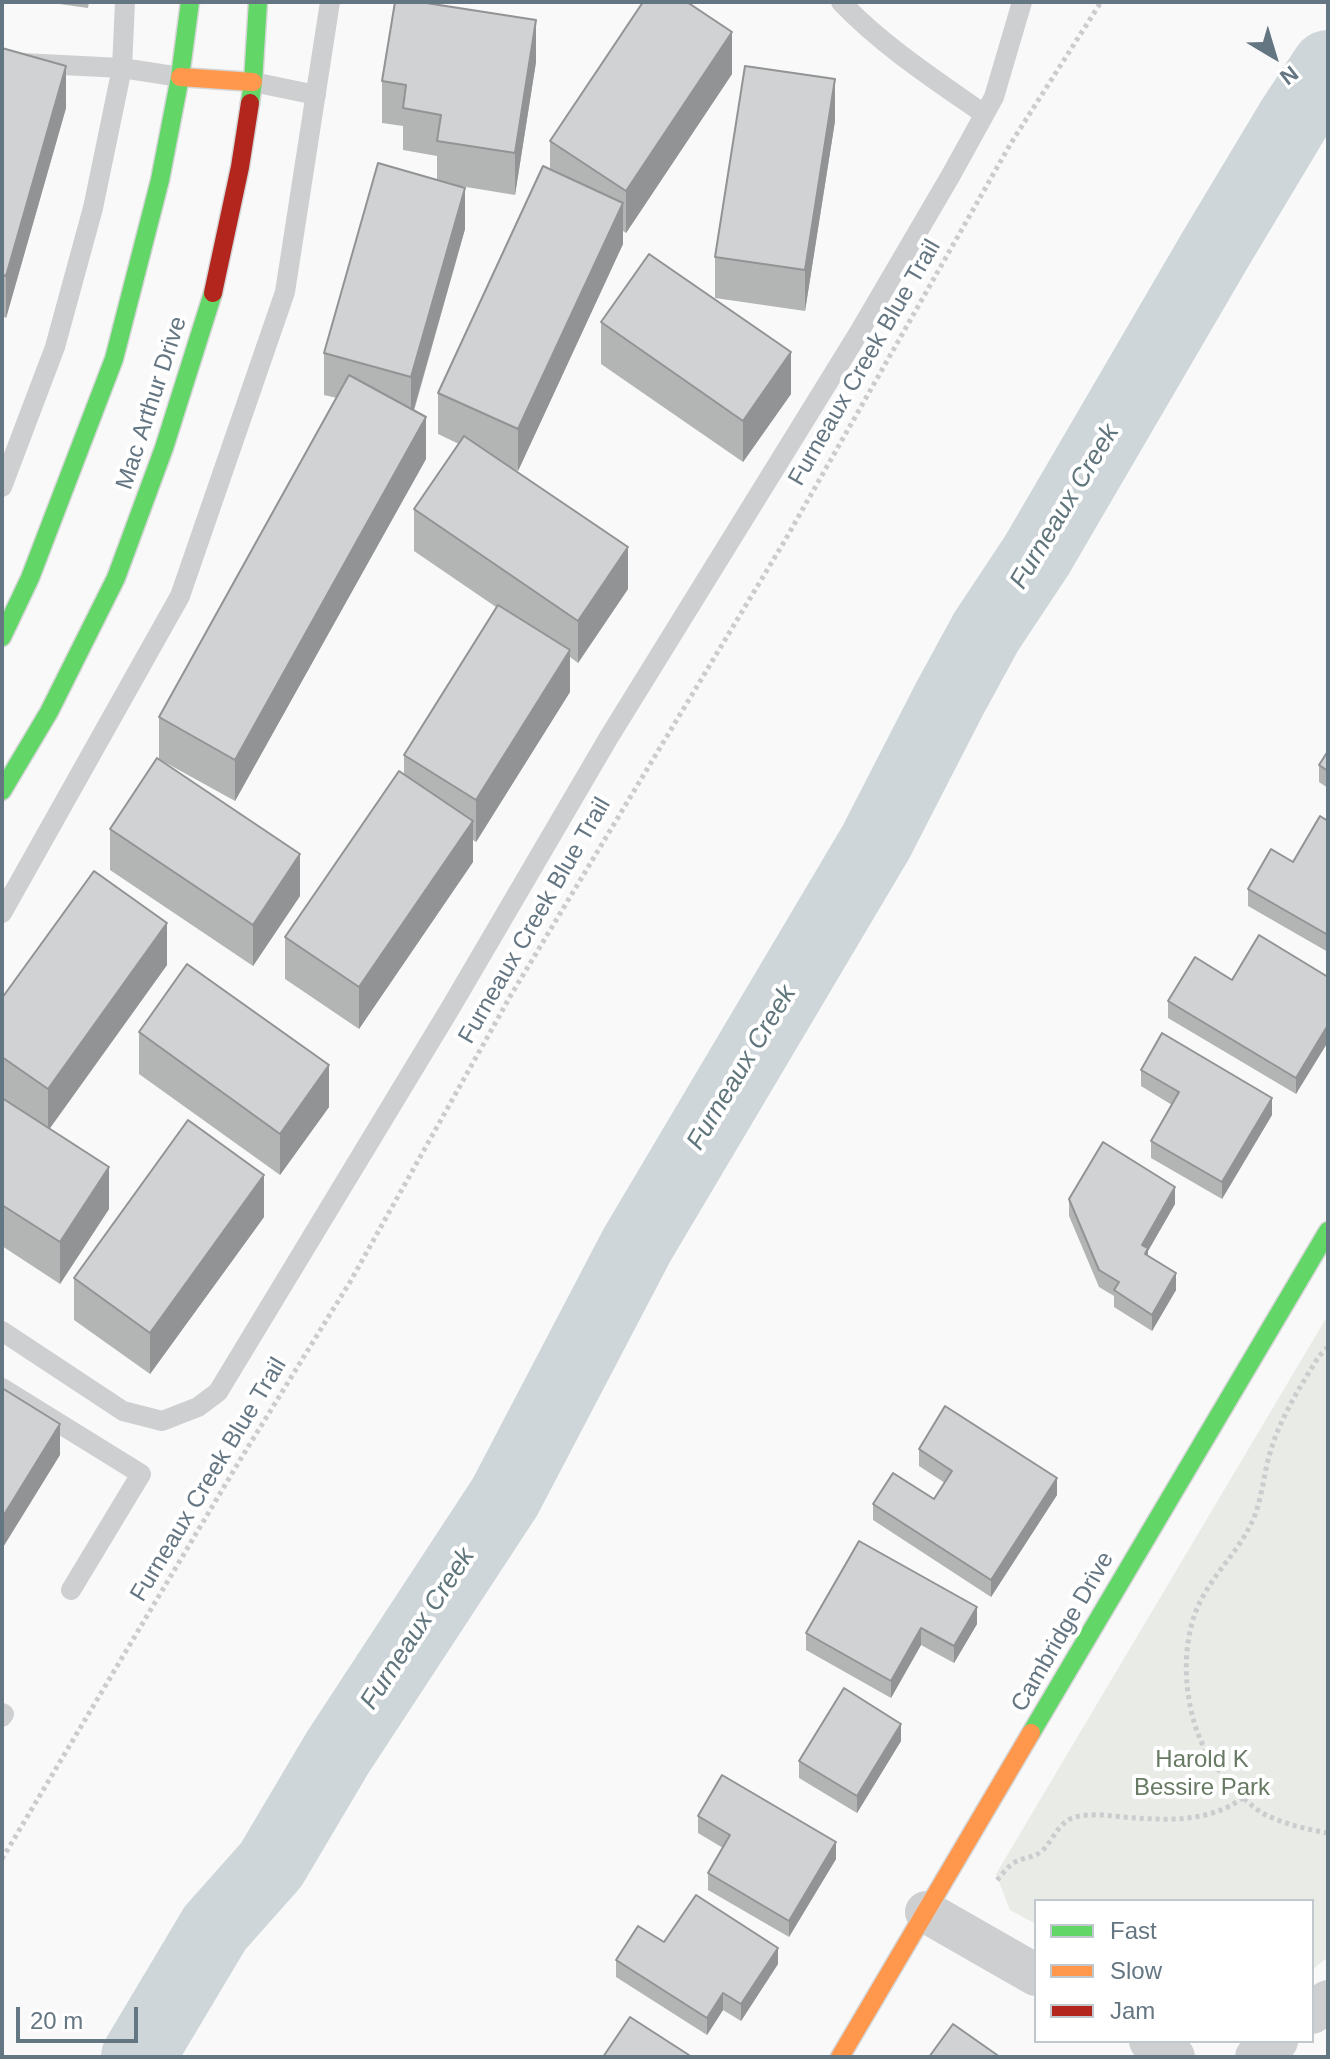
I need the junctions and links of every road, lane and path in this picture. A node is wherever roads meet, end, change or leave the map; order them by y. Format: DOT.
graph roads {
  1 [pos="125,2"];
  2 [pos="190,2"];
  3 [pos="258,2"];
  4 [pos="330,2"];
  5 [pos="841,2"];
  6 [pos="1022,2"];
  7 [pos="1101,2"];
  8 [pos="2,62"];
  9 [pos="122,68"];
  10 [pos="180,77"];
  11 [pos="253,82"];
  12 [pos="316,95"];
  13 [pos="984,114"];
  14 [pos="2,487"];
  15 [pos="2,637"];
  16 [pos="2,791"];
  17 [pos="5,900"];
  18 [pos="1328,1231"];
  19 [pos="2,1331"];
  20 [pos="1328,1347"];
  21 [pos="2,1388"];
  22 [pos="71,1590"];
  23 [pos="1243,1798"];
  24 [pos="1328,1833"];
  25 [pos="2,1859"];
  26 [pos="989,1890"];
  27 [pos="926,1912"];
  28 [pos="1034,1974"];
  29 [pos="1153,2043"];
  30 [pos="1274,2043"];
  31 [pos="840,2057"];
  32 [pos="1174,2057"];
  33 [pos="1256,2057"];
  1 -- 9 [label="lane"];
  2 -- 10 [label="street, Mac Arthur Drive"];
  3 -- 11 [label="street, Mac Arthur Drive"];
  4 -- 12 [label="lane"];
  5 -- 13 [label="lane"];
  6 -- 13 [label="lane"];
  7 -- 25 [label="path, Furneaux Creek Blue Trail"];
  8 -- 9 [label="lane"];
  9 -- 10 [label="lane"];
  9 -- 14 [label="lane"];
  10 -- 11 [label="street"];
  10 -- 15 [label="street, Mac Arthur Drive"];
  11 -- 12 [label="lane"];
  11 -- 16 [label="street, Mac Arthur Drive"];
  12 -- 17 [label="lane"];
  13 -- 19 [label="lane"];
  18 -- 27 [label="street, Cambridge Drive"];
  20 -- 23 [label="path"];
  21 -- 22 [label="lane"];
  23 -- 24 [label="path"];
  23 -- 26 [label="path"];
  27 -- 28 [label="street"];
  27 -- 31 [label="street, Cambridge Drive"];
  29 -- 32 [label="street"];
  30 -- 33 [label="street"];
}
